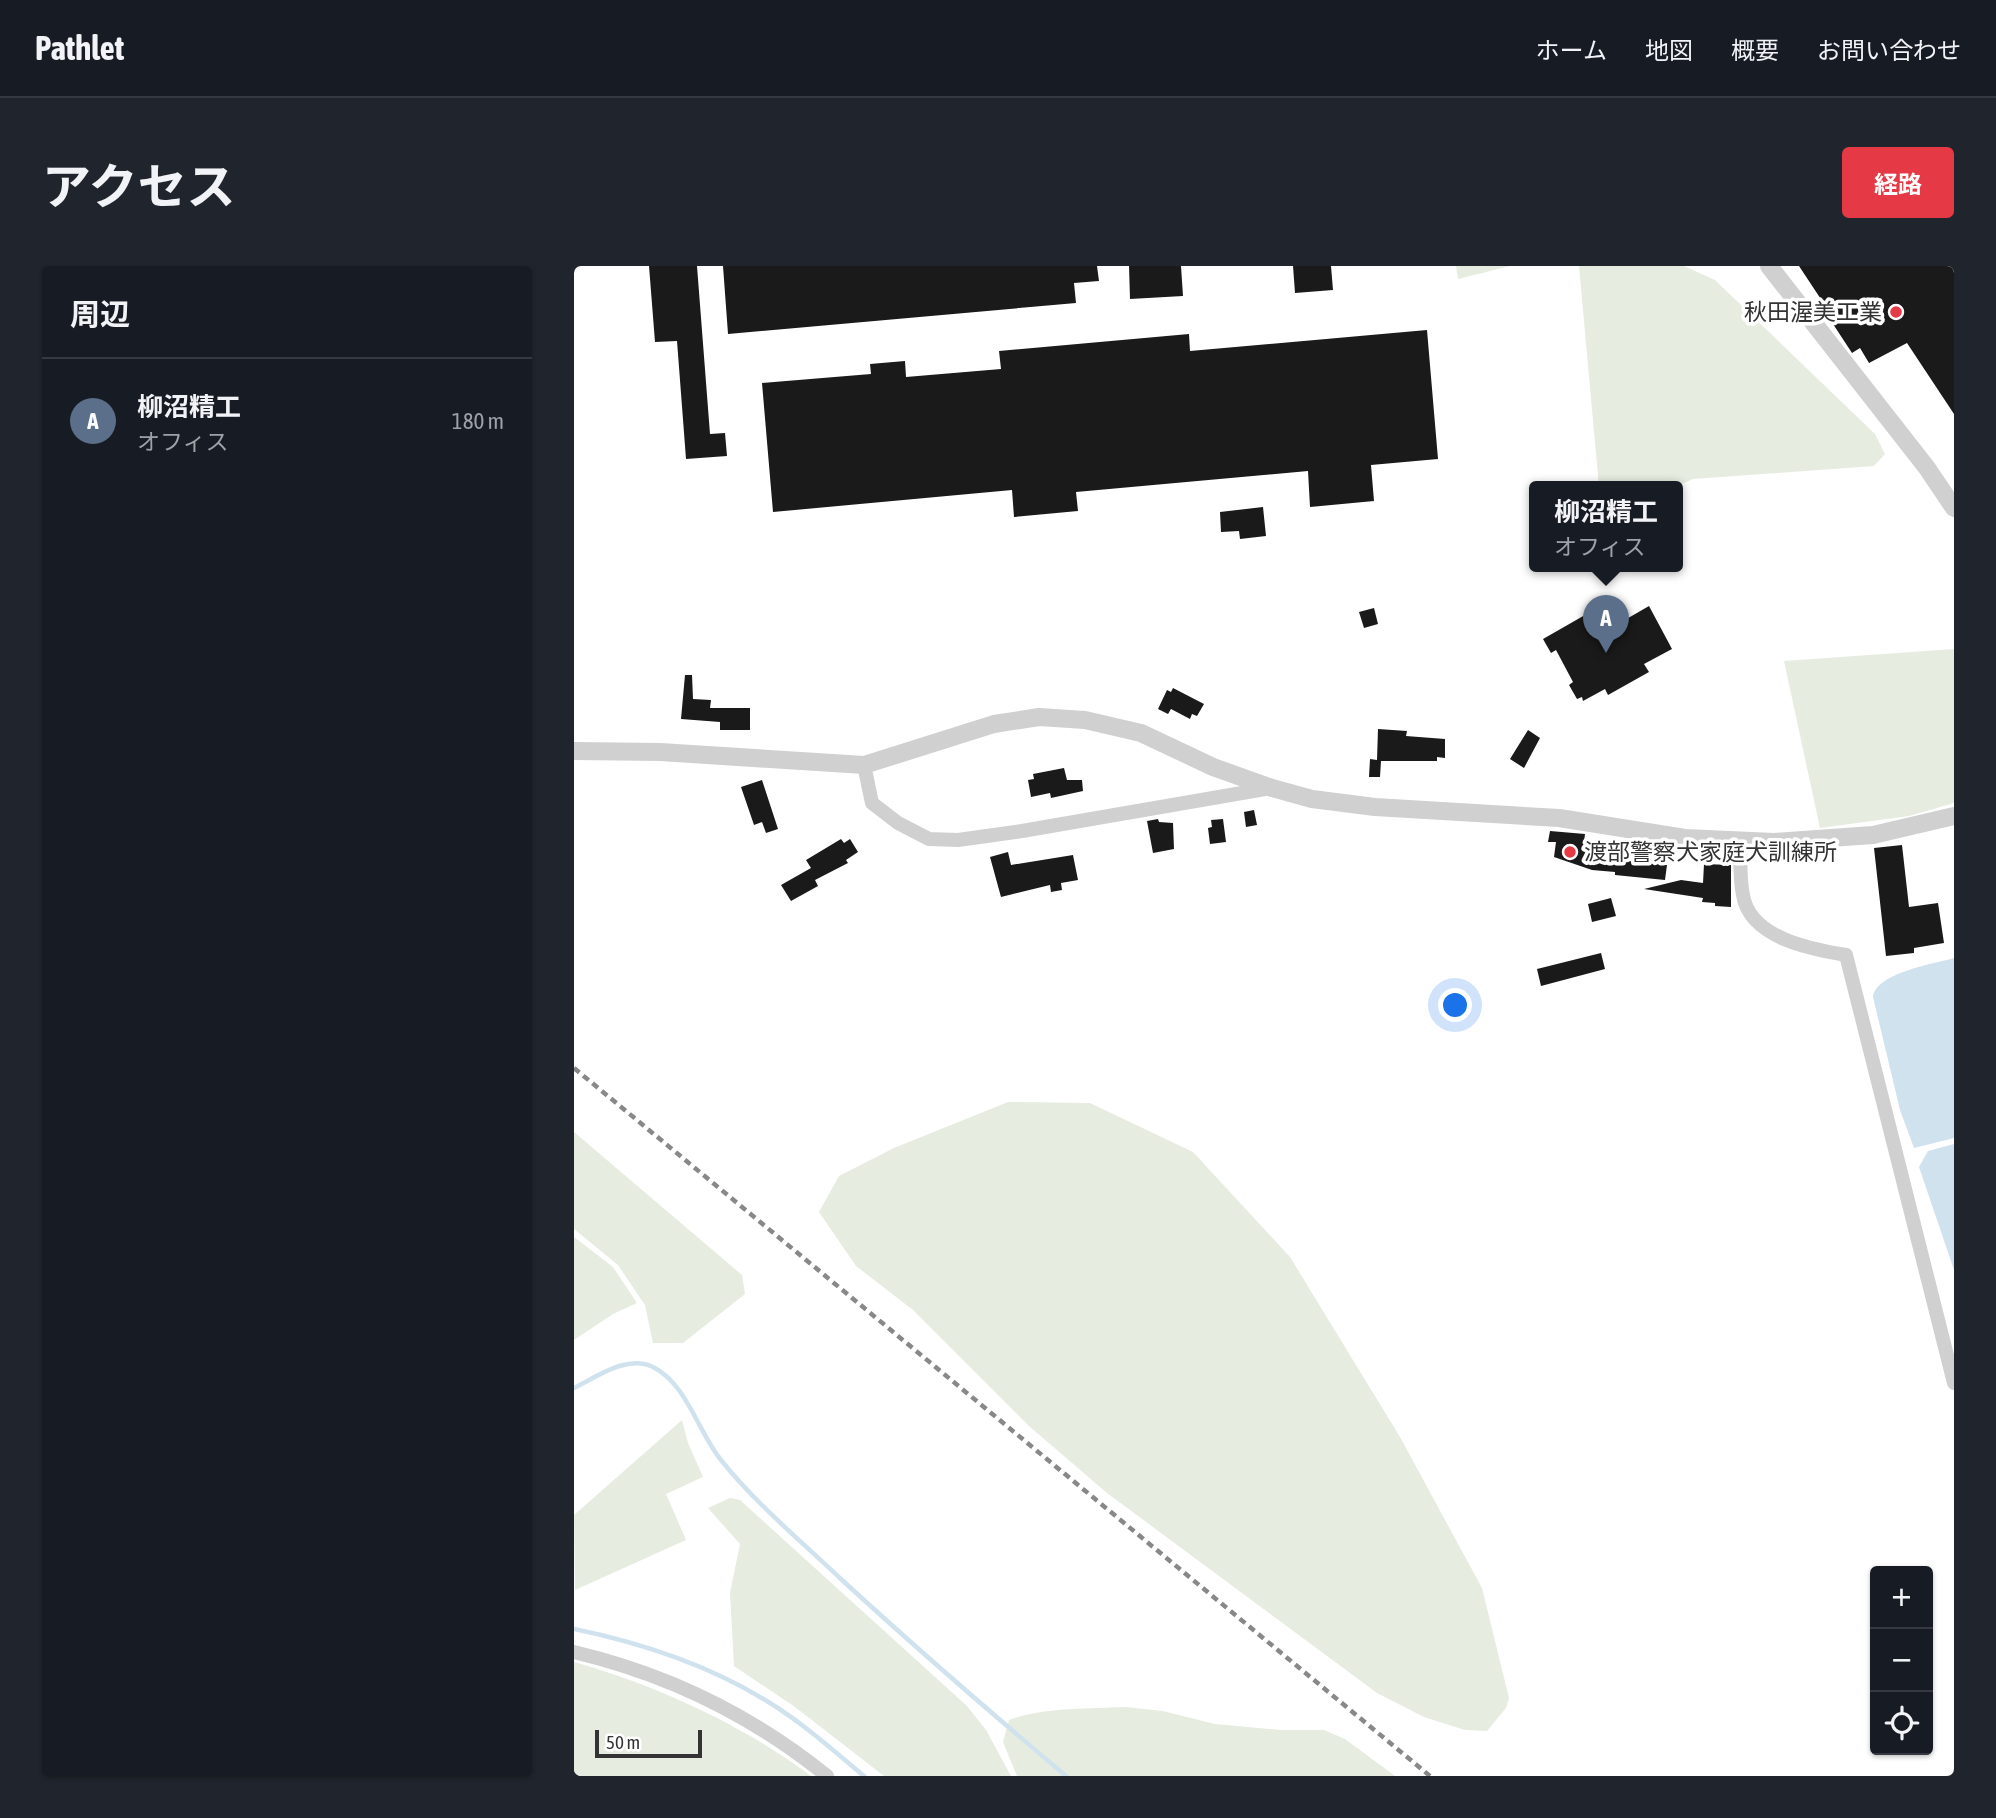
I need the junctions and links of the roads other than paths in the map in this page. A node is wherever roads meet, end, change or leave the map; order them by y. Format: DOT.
graph roads {
  1 [pos="1769,266"];
  2 [pos="1954,508"];
  3 [pos="574,751"];
  4 [pos="864,765"];
  5 [pos="1272,788"];
  6 [pos="1954,816"];
  7 [pos="1740,839"];
  8 [pos="1953,1374"];
  9 [pos="574,1652"];
  10 [pos="827,1776"];
  1 -- 2 [label="street"];
  3 -- 4 [label="street"];
  4 -- 5 [label="street"];
  4 -- 5 [label="street"];
  5 -- 7 [label="street"];
  6 -- 7 [label="street"];
  7 -- 8 [label="street"];
  9 -- 10 [label="street"];
}
